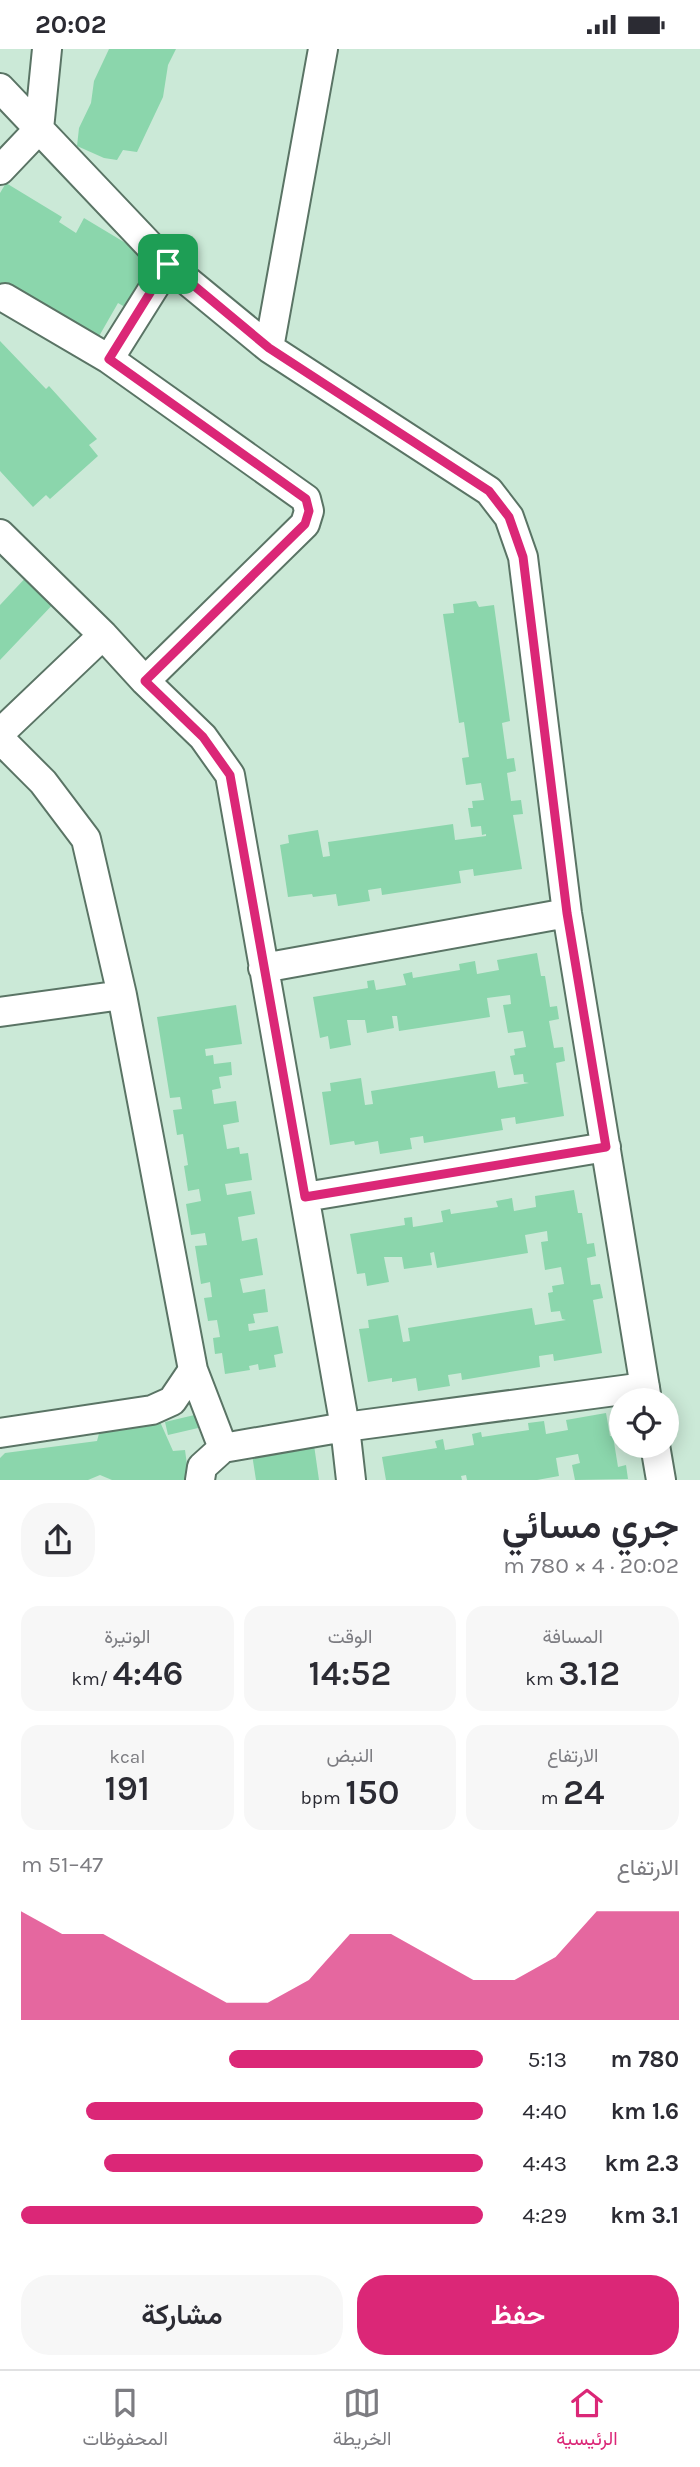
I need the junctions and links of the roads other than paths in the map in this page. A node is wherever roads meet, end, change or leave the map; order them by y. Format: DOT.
graph roads {
  1 [pos="47,49"];
  2 [pos="323,49"];
  3 [pos="0,88"];
  4 [pos="39,129"];
  5 [pos="0,170"];
  6 [pos="168,264"];
  7 [pos="5,298"];
  8 [pos="269,348"];
  9 [pos="109,359"];
  10 [pos="0,534"];
  11 [pos="103,635"];
  12 [pos="145,681"];
  13 [pos="0,736"];
  14 [pos="567,913"];
  15 [pos="263,968"];
  16 [pos="122,995"];
  17 [pos="0,1011"];
  18 [pos="606,1147"];
  19 [pos="305,1197"];
  20 [pos="193,1370"];
  21 [pos="645,1388"];
  22 [pos="609,1398"];
  23 [pos="345,1427"];
  24 [pos="0,1433"];
  25 [pos="223,1448"];
  26 [pos="657,1458"];
  27 [pos="200,1480"];
  28 [pos="351,1480"];
  29 [pos="661,1480"];
  1 -- 4 [label="street"];
  2 -- 8 [label="street"];
  3 -- 4 [label="street"];
  4 -- 5 [label="street"];
  4 -- 6 [label="street"];
  6 -- 8 [label="street"];
  6 -- 9 [label="street"];
  7 -- 9 [label="street"];
  8 -- 14 [label="street"];
  9 -- 12 [label="street"];
  10 -- 11 [label="street"];
  11 -- 12 [label="street"];
  11 -- 13 [label="street"];
  12 -- 15 [label="street"];
  13 -- 16 [label="street"];
  14 -- 15 [label="street"];
  14 -- 18 [label="street"];
  15 -- 19 [label="street"];
  16 -- 17 [label="street"];
  16 -- 20 [label="street"];
  18 -- 19 [label="street"];
  18 -- 21 [label="street"];
  19 -- 23 [label="street"];
  20 -- 24 [label="street"];
  20 -- 25 [label="street"];
  22 -- 23 [label="street"];
  23 -- 25 [label="street"];
  23 -- 28 [label="street"];
  25 -- 27 [label="street"];
  26 -- 29 [label="street"];
}
